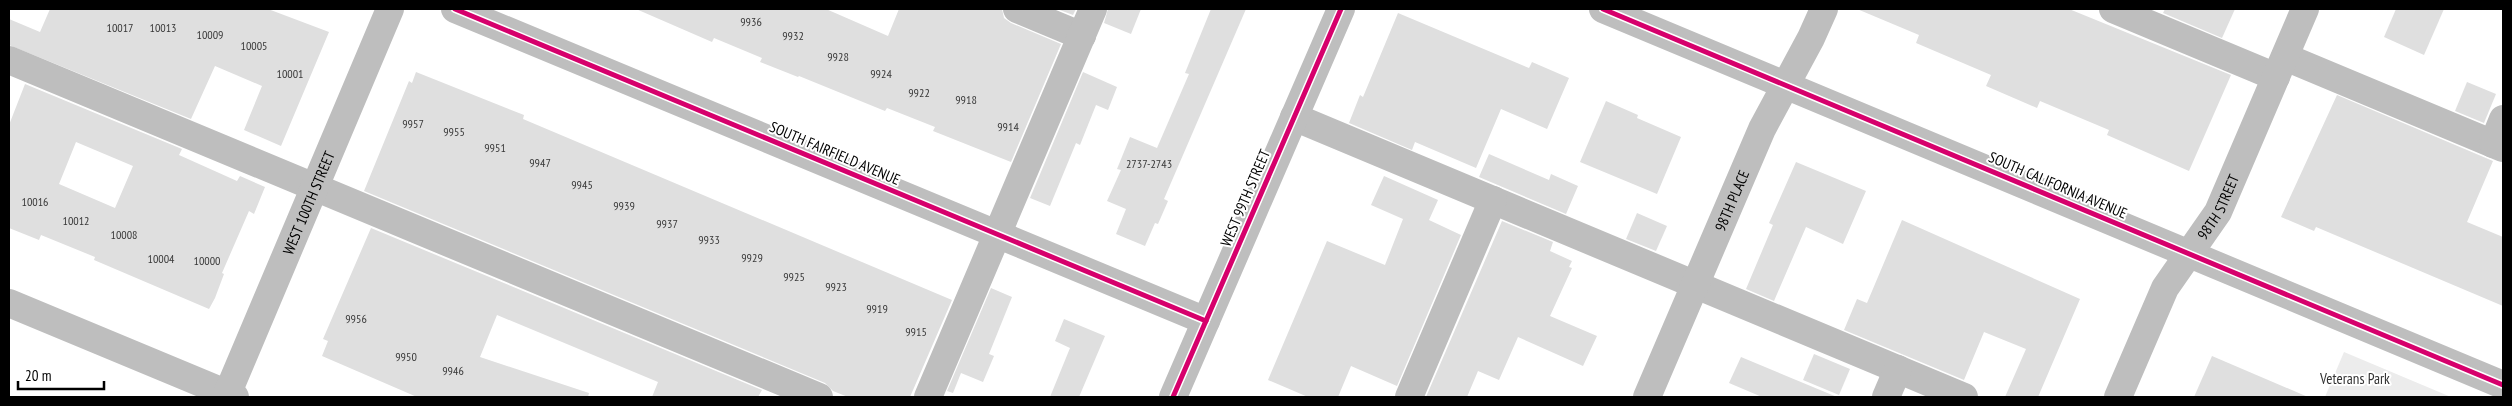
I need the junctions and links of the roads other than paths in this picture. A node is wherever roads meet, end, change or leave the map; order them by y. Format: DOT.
graph roads {
  1 [pos="390,9"];
  2 [pos="454,9"];
  3 [pos="1017,9"];
  4 [pos="1093,9"];
  5 [pos="1341,9"];
  6 [pos="1603,9"];
  7 [pos="1824,9"];
  8 [pos="2113,9"];
  9 [pos="2305,9"];
  10 [pos="1082,36"];
  11 [pos="9,60"];
  12 [pos="2280,67"];
  13 [pos="1786,85"];
  14 [pos="1294,118"];
  15 [pos="2503,119"];
  16 [pos="2498,146"];
  17 [pos="314,188"];
  18 [pos="1493,200"];
  19 [pos="998,234"];
  20 [pos="2190,254"];
  21 [pos="1696,284"];
  22 [pos="9,303"];
  23 [pos="1206,321"];
  24 [pos="1898,370"];
  25 [pos="2503,385"];
  26 [pos="230,396"];
  27 [pos="819,397"];
  28 [pos="928,397"];
  29 [pos="1173,397"];
  30 [pos="1409,397"];
  31 [pos="1647,397"];
  32 [pos="1886,397"];
  33 [pos="1964,397"];
  34 [pos="2118,397"];
  1 -- 17 [label="street, WEST 100TH STREET"];
  2 -- 19 [label="street, SOUTH FAIRFIELD AVENUE"];
  3 -- 10 [label="street"];
  4 -- 10 [label="street"];
  5 -- 14 [label="street, WEST 99TH STREET"];
  6 -- 13 [label="street, SOUTH CALIFORNIA AVENUE"];
  7 -- 13 [label="street, 98TH PLACE"];
  8 -- 12 [label="street"];
  9 -- 12 [label="street, 98TH STREET"];
  10 -- 19 [label="street"];
  11 -- 17 [label="street"];
  12 -- 16 [label="street"];
  12 -- 20 [label="street, 98TH STREET"];
  13 -- 20 [label="street, SOUTH CALIFORNIA AVENUE"];
  13 -- 21 [label="street, 98TH PLACE"];
  14 -- 18 [label="street"];
  14 -- 23 [label="street, WEST 99TH STREET"];
  15 -- 16 [label="street"];
  17 -- 26 [label="street, WEST 100TH STREET"];
  17 -- 27 [label="street"];
  18 -- 21 [label="street"];
  18 -- 30 [label="street"];
  19 -- 23 [label="street, SOUTH FAIRFIELD AVENUE"];
  19 -- 28 [label="street"];
  20 -- 25 [label="street, SOUTH CALIFORNIA AVENUE"];
  20 -- 34 [label="street, 98TH STREET"];
  21 -- 24 [label="street"];
  21 -- 31 [label="street, 98TH PLACE"];
  22 -- 26 [label="street"];
  23 -- 29 [label="street, WEST 99TH STREET"];
  24 -- 32 [label="street"];
  24 -- 33 [label="street"];
}
